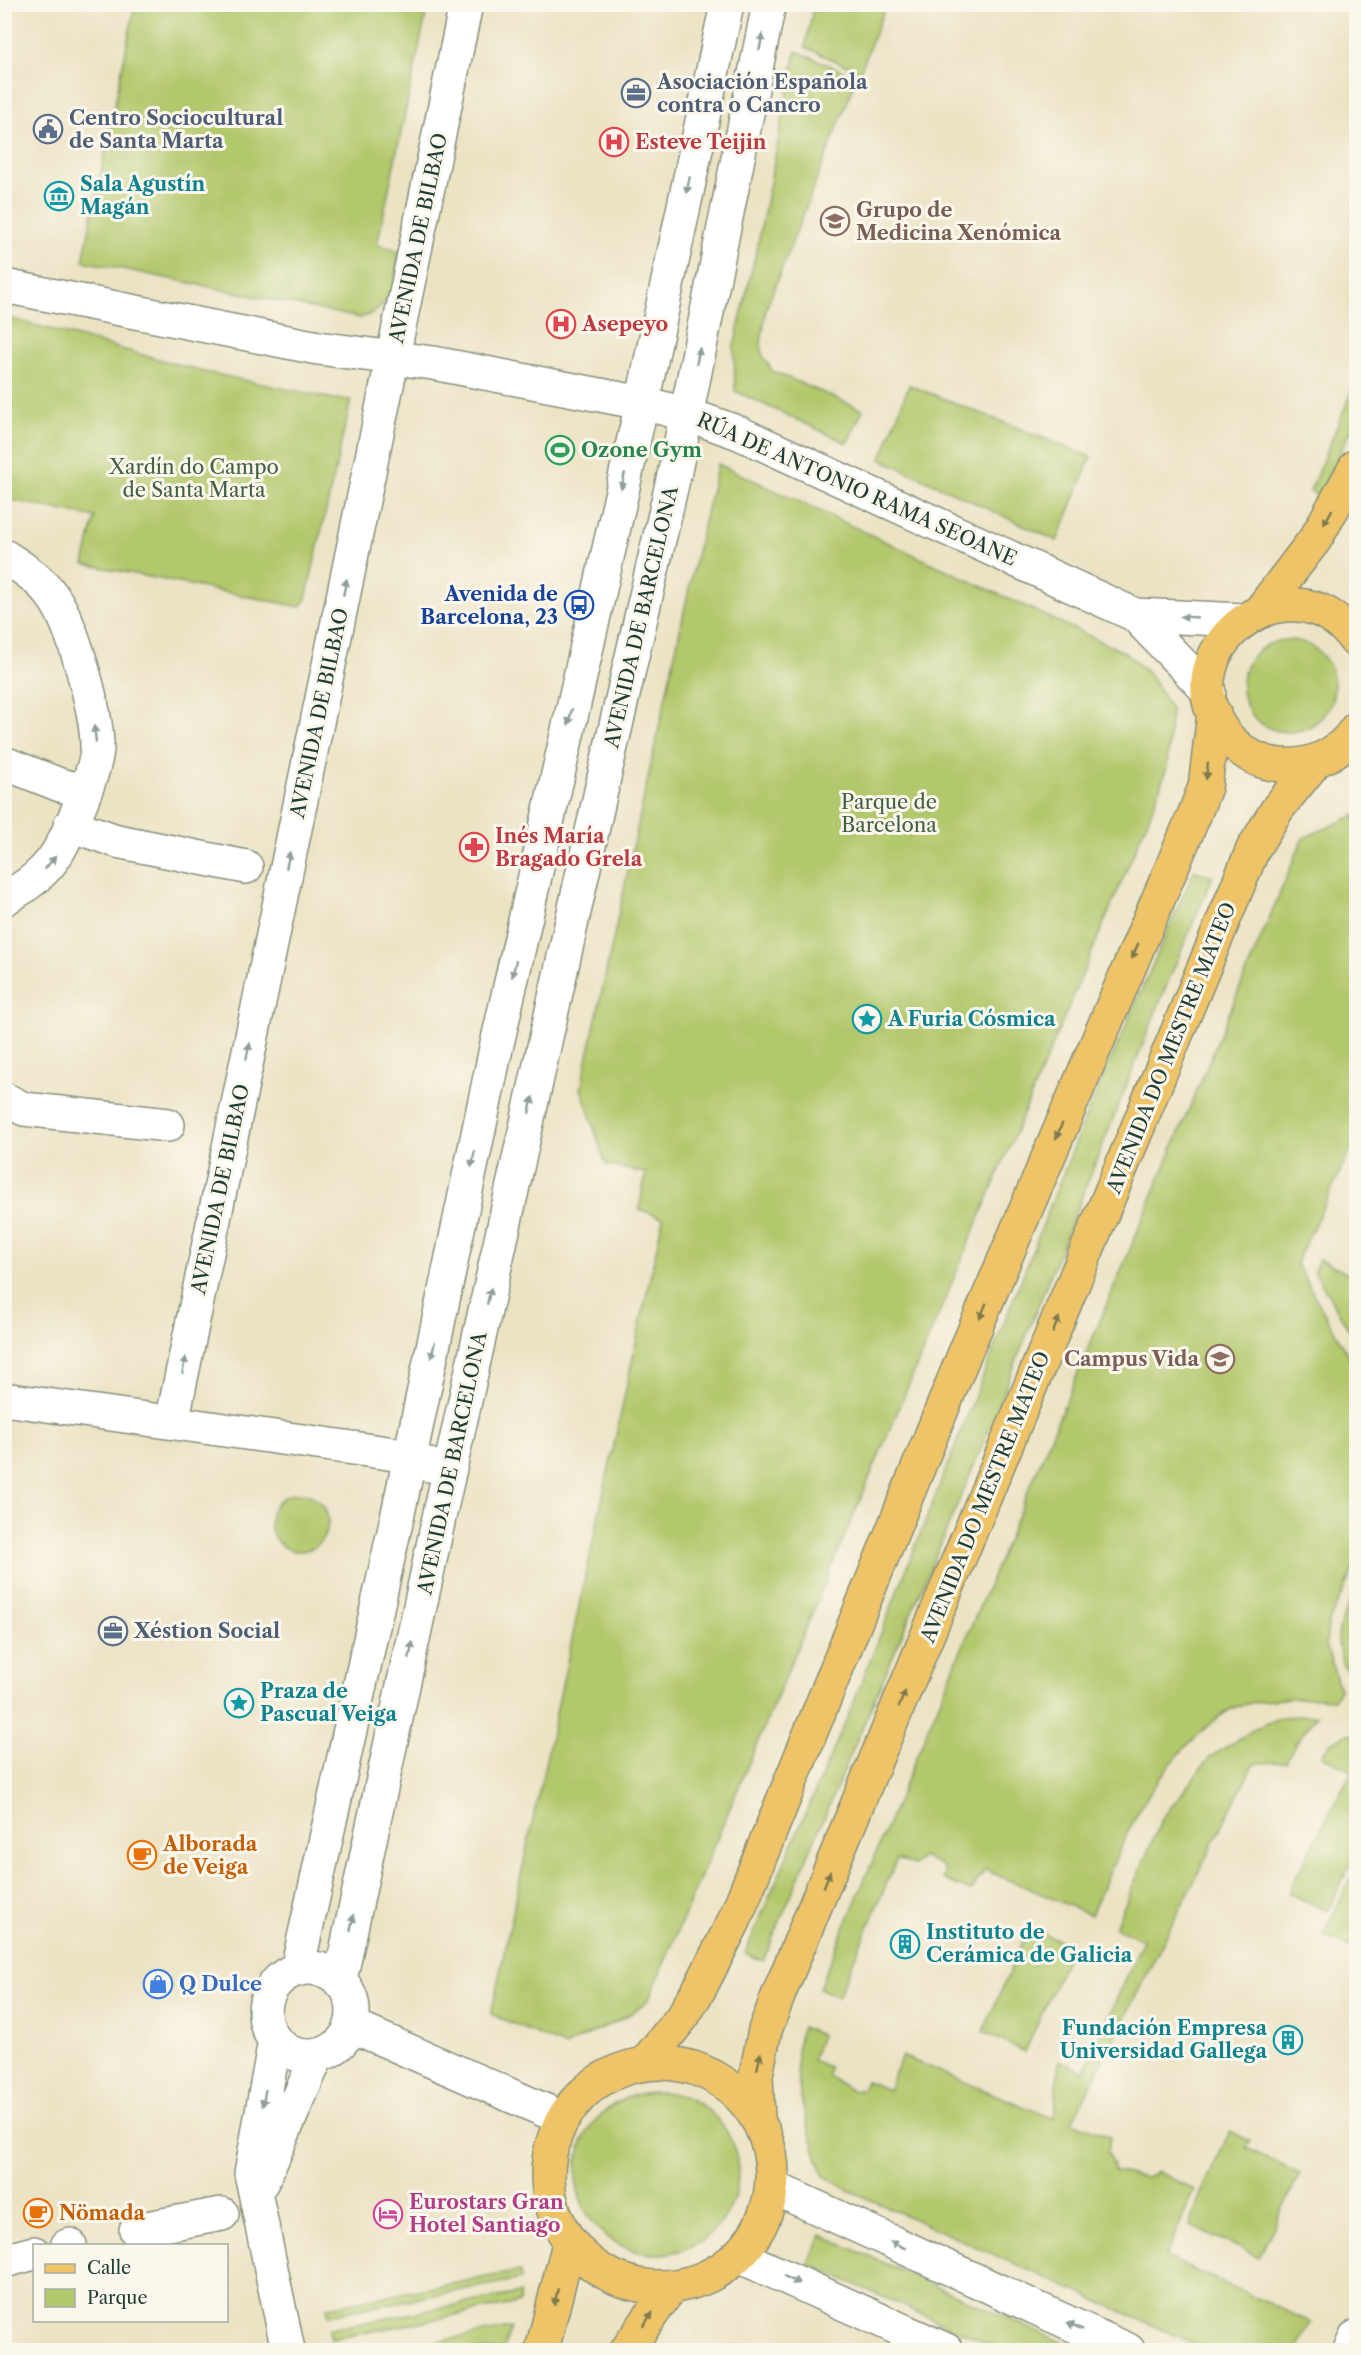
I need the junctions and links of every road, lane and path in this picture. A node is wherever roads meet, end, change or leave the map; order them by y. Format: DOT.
graph roads {
  1 [pos="466,4"];
  2 [pos="727,4"];
  3 [pos="769,4"];
  4 [pos="4,286"];
  5 [pos="394,358"];
  6 [pos="642,404"];
  7 [pos="686,414"];
  8 [pos="1356,466"];
  9 [pos="4,556"];
  10 [pos="1135,615"];
  11 [pos="1252,615"];
  12 [pos="1356,641"];
  13 [pos="1212,702"];
  14 [pos="1356,729"];
  15 [pos="1356,754"];
  16 [pos="1316,761"];
  17 [pos="4,763"];
  18 [pos="85,791"];
  19 [pos="70,825"];
  20 [pos="246,867"];
  21 [pos="4,899"];
  22 [pos="522,936"];
  23 [pos="567,946"];
  24 [pos="4,1099"];
  25 [pos="168,1125"];
  26 [pos="4,1400"];
  27 [pos="172,1422"];
  28 [pos="410,1457"];
  29 [pos="447,1484"];
  30 [pos="297,1970"];
  31 [pos="340,1980"];
  32 [pos="352,2026"];
  33 [pos="274,2040"];
  34 [pos="317,2056"];
  35 [pos="645,2063"];
  36 [pos="562,2118"];
  37 [pos="758,2119"];
  38 [pos="772,2187"];
  39 [pos="257,2195"];
  40 [pos="222,2214"];
  41 [pos="136,2230"];
  42 [pos="569,2243"];
  43 [pos="33,2253"];
  44 [pos="739,2256"];
  45 [pos="4,2260"];
  46 [pos="669,2288"];
  47 [pos="1356,2337"];
  48 [pos="288,2350"];
  49 [pos="542,2350"];
  50 [pos="627,2350"];
  51 [pos="946,2350"];
  52 [pos="1128,2350"];
  53 [pos="1350,2350"];
  1 -- 5 [label="street, AVENIDA DE BILBAO"];
  2 -- 6 [label="street, one-way"];
  7 -- 3 [label="street, AVENIDA DE BARCELONA, one-way"];
  4 -- 5 [label="street, RÚA DE ANTONIO RAMA SEOANE"];
  5 -- 6 [label="street, RÚA DE ANTONIO RAMA SEOANE"];
  27 -- 5 [label="street, AVENIDA DE BILBAO, one-way"];
  6 -- 7 [label="street, RÚA DE ANTONIO RAMA SEOANE"];
  6 -- 22 [label="street, one-way"];
  7 -- 10 [label="street, RÚA DE ANTONIO RAMA SEOANE"];
  7 -- 23 [label="street, AVENIDA DE BARCELONA"];
  8 -- 11 [label="main road, one-way"];
  18 -- 9 [label="street, one-way"];
  11 -- 10 [label="street, RÚA DE ANTONIO RAMA SEOANE, one-way"];
  10 -- 13 [label="street, RÚA DE ANTONIO RAMA SEOANE"];
  11 -- 12 [label="main road"];
  11 -- 13 [label="main road"];
  13 -- 16 [label="main road"];
  13 -- 35 [label="main road, one-way"];
  14 -- 16 [label="main road"];
  15 -- 16 [label="street"];
  37 -- 16 [label="main road, AVENIDA DO MESTRE MATEO, one-way"];
  17 -- 18 [label="street"];
  18 -- 19 [label="street"];
  19 -- 20 [label="street"];
  21 -- 19 [label="street, one-way"];
  22 -- 23 [label="street"];
  22 -- 28 [label="street, one-way"];
  29 -- 23 [label="street, AVENIDA DE BARCELONA, one-way"];
  24 -- 25 [label="street"];
  26 -- 27 [label="street"];
  27 -- 28 [label="street"];
  28 -- 29 [label="street"];
  28 -- 30 [label="street"];
  31 -- 29 [label="street, AVENIDA DE BARCELONA, one-way"];
  30 -- 31 [label="street"];
  30 -- 33 [label="street"];
  31 -- 32 [label="street"];
  32 -- 34 [label="street"];
  32 -- 36 [label="street"];
  33 -- 34 [label="street"];
  33 -- 39 [label="street, one-way"];
  34 -- 39 [label="street"];
  35 -- 36 [label="main road"];
  35 -- 37 [label="main road"];
  36 -- 42 [label="main road"];
  37 -- 38 [label="main road"];
  38 -- 44 [label="main road"];
  52 -- 38 [label="street, one-way"];
  39 -- 48 [label="street"];
  40 -- 41 [label="street"];
  42 -- 46 [label="main road"];
  42 -- 49 [label="main road, one-way"];
  43 -- 45 [label="street"];
  44 -- 46 [label="main road"];
  44 -- 51 [label="street, one-way"];
  50 -- 46 [label="main road, one-way"];
  47 -- 53 [label="street"];
}
